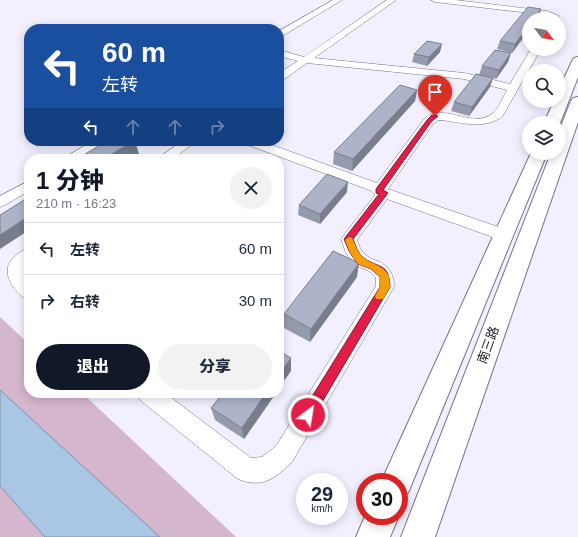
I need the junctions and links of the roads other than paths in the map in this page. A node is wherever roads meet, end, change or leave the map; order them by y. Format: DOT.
graph roads {
  1 [pos="338,0"];
  2 [pos="392,0"];
  3 [pos="435,0"];
  4 [pos="537,12"];
  5 [pos="284,32"];
  6 [pos="284,54"];
  7 [pos="532,56"];
  8 [pos="306,60"];
  9 [pos="578,61"];
  10 [pos="284,75"];
  11 [pos="513,88"];
  12 [pos="578,101"];
  13 [pos="555,116"];
  14 [pos="566,134"];
  15 [pos="94,146"];
  16 [pos="183,146"];
  17 [pos="262,146"];
  18 [pos="80,154"];
  19 [pos="171,154"];
  20 [pos="284,154"];
  21 [pos="284,154"];
  22 [pos="536,160"];
  23 [pos="556,160"];
  24 [pos="24,188"];
  25 [pos="382,191"];
  26 [pos="0,202"];
  27 [pos="504,235"];
  28 [pos="24,259"];
  29 [pos="24,289"];
  30 [pos="154,398"];
  31 [pos="401,473"];
  32 [pos="378,525"];
  33 [pos="373,537"];
  34 [pos="418,537"];
  1 -- 5 [label="street"];
  2 -- 8 [label="street"];
  3 -- 4 [label="street"];
  6 -- 8 [label="street"];
  7 -- 11 [label="street"];
  8 -- 10 [label="street"];
  8 -- 11 [label="street"];
  9 -- 13 [label="street"];
  11 -- 25 [label="street"];
  12 -- 14 [label="street, 南三路"];
  15 -- 18 [label="street"];
  16 -- 19 [label="street"];
  17 -- 21 [label="street"];
  20 -- 25 [label="street"];
  22 -- 27 [label="street"];
  23 -- 34 [label="street, 南三路"];
  24 -- 26 [label="street"];
  25 -- 27 [label="street"];
  25 -- 30 [label="street"];
  27 -- 31 [label="street"];
  28 -- 29 [label="street"];
  32 -- 33 [label="street"];
}
